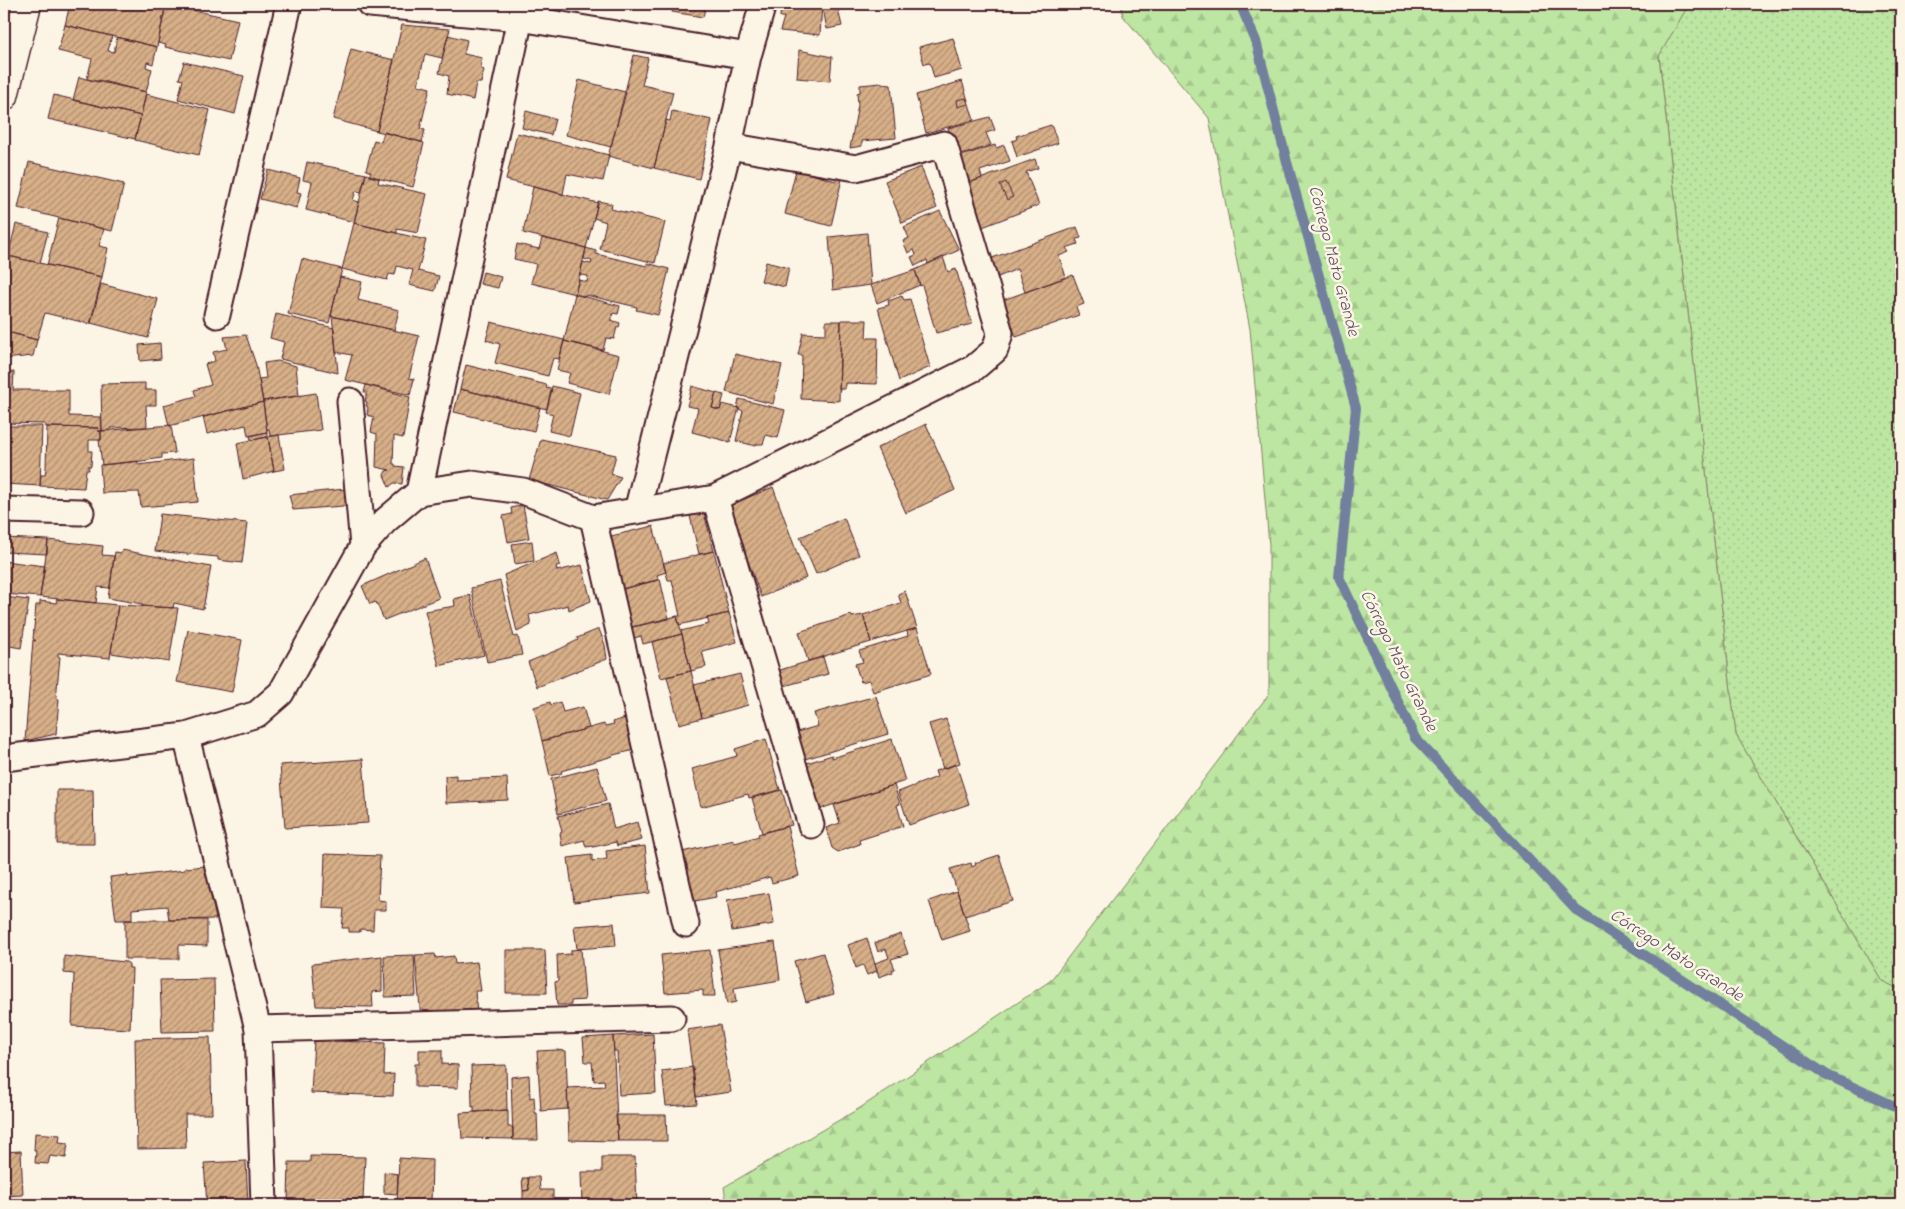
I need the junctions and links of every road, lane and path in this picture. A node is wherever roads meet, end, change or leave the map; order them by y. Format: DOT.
graph roads {
  1 [pos="27,4"];
  2 [pos="289,4"];
  3 [pos="370,4"];
  4 [pos="763,4"];
  5 [pos="520,18"];
  6 [pos="748,56"];
  7 [pos="4,96"];
  8 [pos="729,146"];
  9 [pos="217,315"];
  10 [pos="350,401"];
  11 [pos="419,492"];
  12 [pos="715,498"];
  13 [pos="4,510"];
  14 [pos="637,511"];
  15 [pos="81,512"];
  16 [pos="593,518"];
  17 [pos="362,546"];
  18 [pos="186,736"];
  19 [pos="4,758"];
  20 [pos="811,825"];
  21 [pos="686,924"];
  22 [pos="672,1018"];
  23 [pos="258,1029"];
  24 [pos="264,1205"];
  1 -- 7 [label="street"];
  2 -- 9 [label="street"];
  3 -- 5 [label="street"];
  4 -- 6 [label="street"];
  5 -- 6 [label="street"];
  5 -- 11 [label="street"];
  6 -- 8 [label="street"];
  8 -- 12 [label="street"];
  8 -- 14 [label="street"];
  10 -- 17 [label="street"];
  11 -- 16 [label="street"];
  11 -- 17 [label="street"];
  12 -- 14 [label="street"];
  12 -- 20 [label="street"];
  13 -- 15 [label="street"];
  14 -- 16 [label="street"];
  16 -- 21 [label="street"];
  17 -- 18 [label="street"];
  18 -- 19 [label="street"];
  18 -- 23 [label="street"];
  22 -- 23 [label="street"];
  23 -- 24 [label="street"];
}
